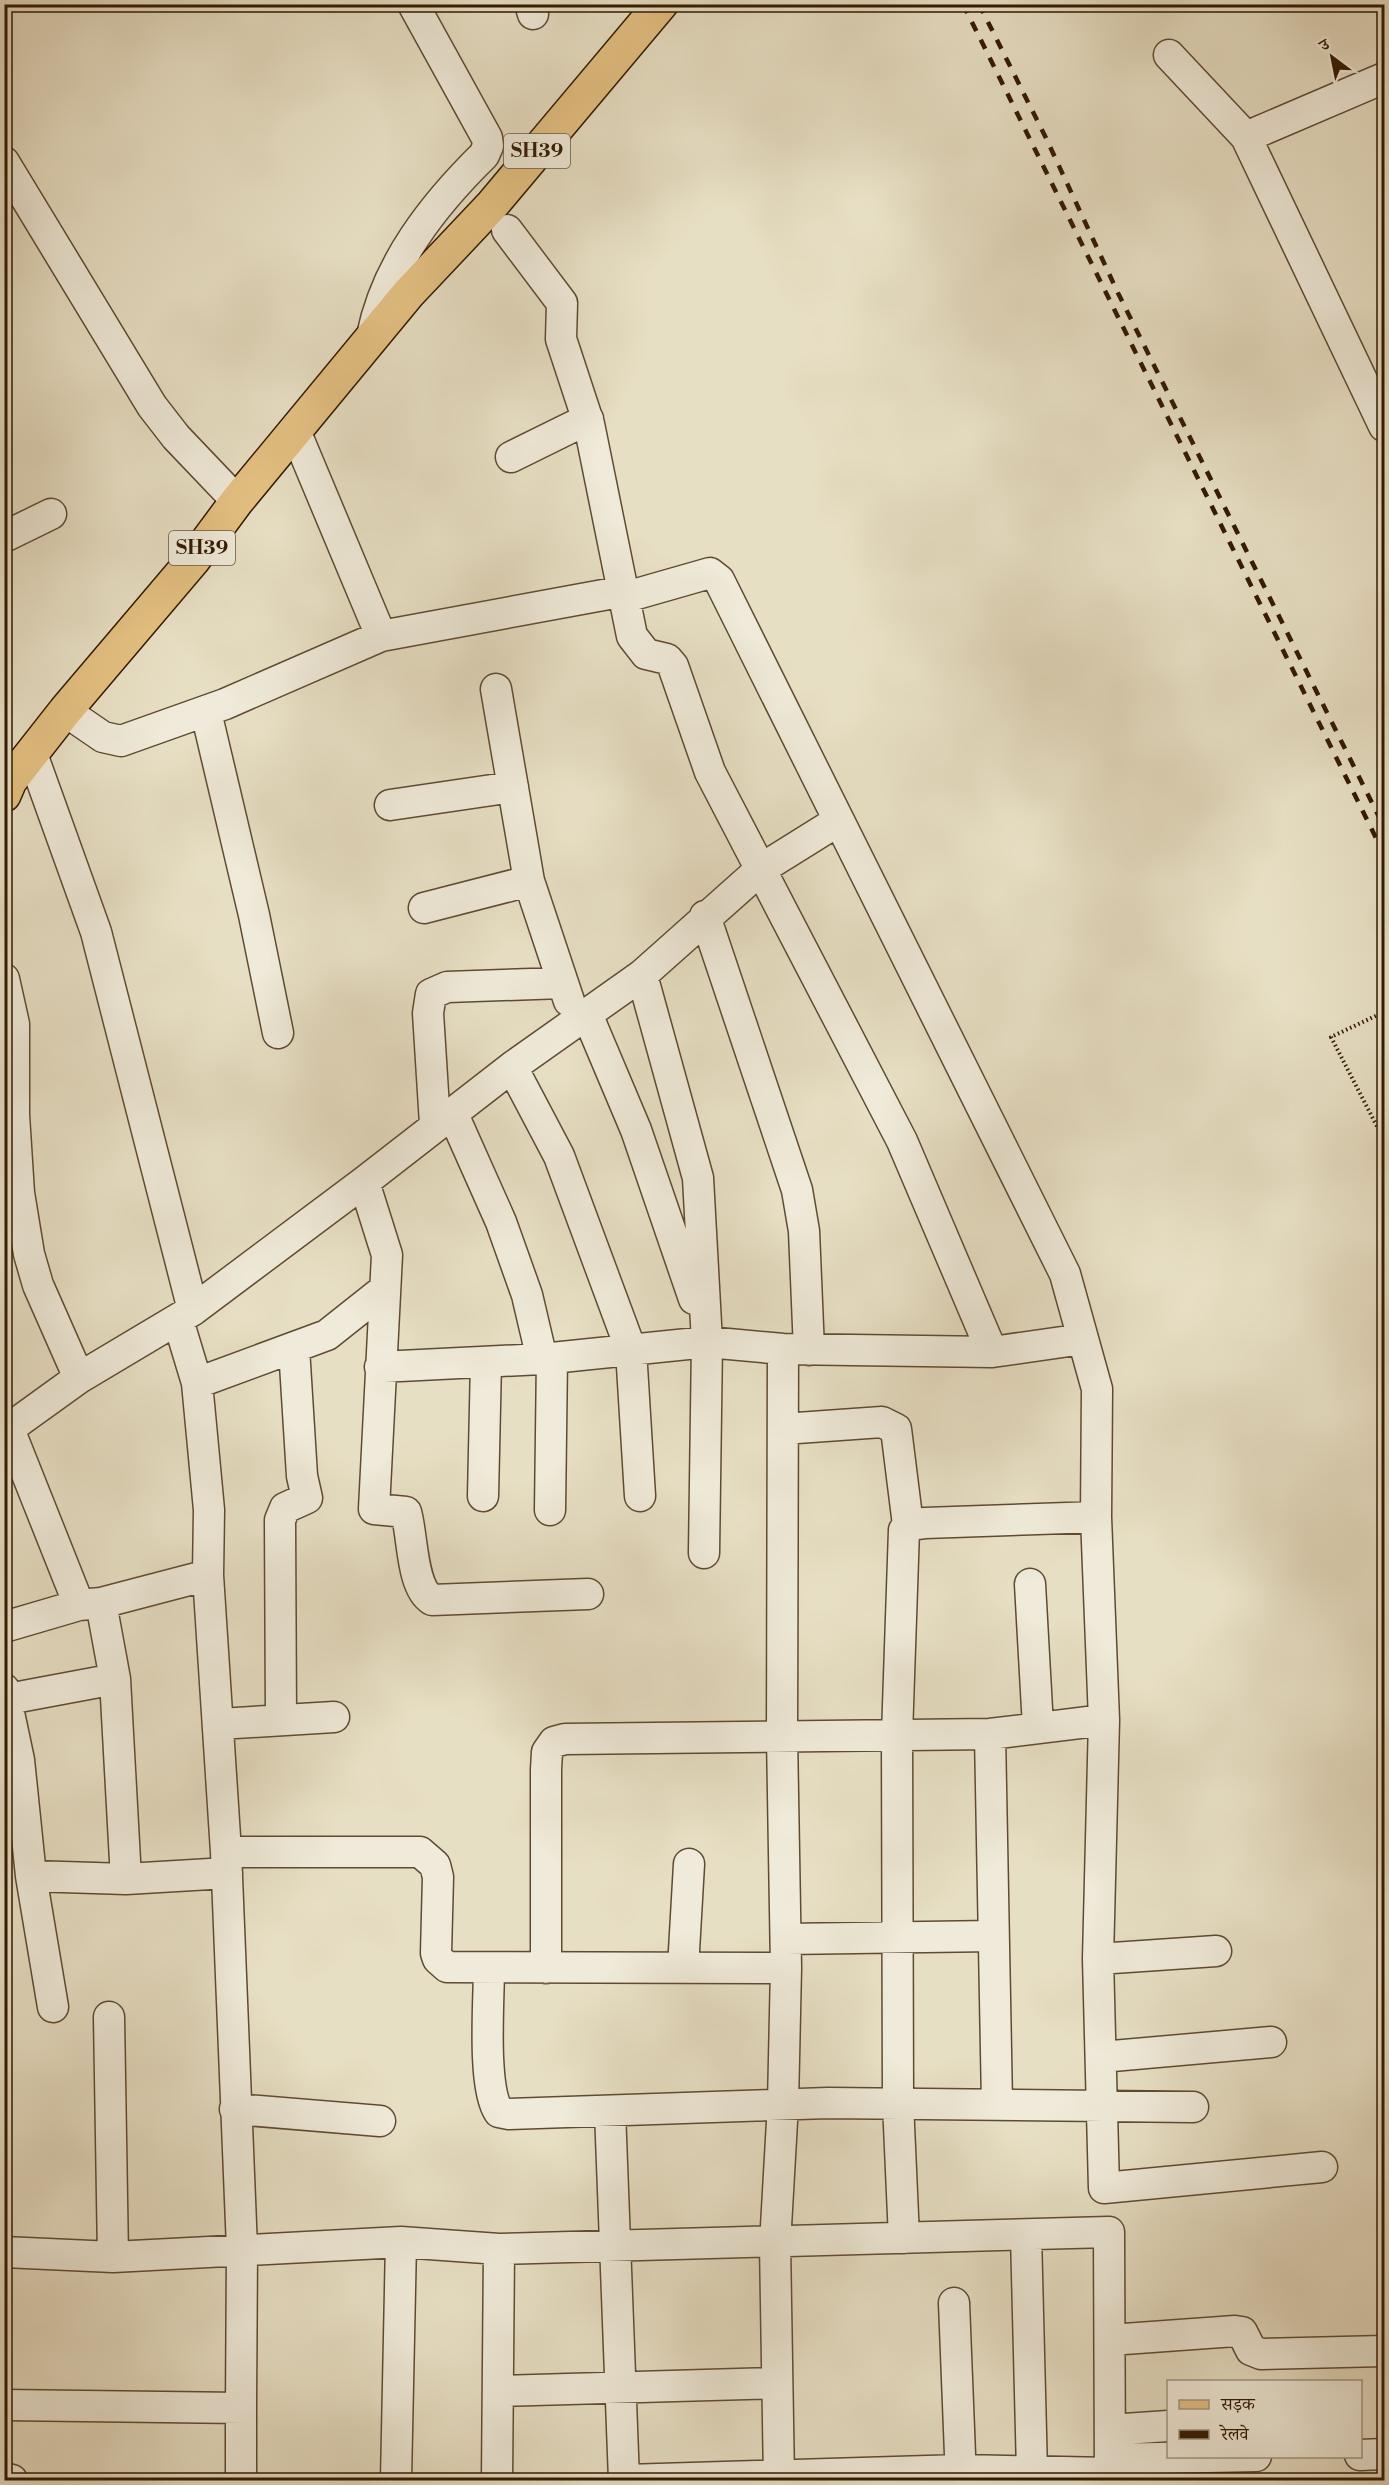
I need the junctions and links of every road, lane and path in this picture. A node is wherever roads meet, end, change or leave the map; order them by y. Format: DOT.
graph roads {
  1 [pos="413,4"];
  2 [pos="661,4"];
  3 [pos="1169,55"];
  4 [pos="1384,78"];
  5 [pos="1246,137"];
  6 [pos="4,162"];
  7 [pos="507,230"];
  8 [pos="371,341"];
  9 [pos="588,419"];
  10 [pos="1384,426"];
  11 [pos="296,433"];
  12 [pos="512,458"];
  13 [pos="237,501"];
  14 [pos="51,514"];
  15 [pos="5,535"];
  16 [pos="625,594"];
  17 [pos="381,636"];
  18 [pos="496,689"];
  19 [pos="65,711"];
  20 [pos="206,712"];
  21 [pos="11,776"];
  22 [pos="513,788"];
  23 [pos="390,805"];
  24 [pos="838,821"];
  25 [pos="761,869"];
  26 [pos="529,881"];
  27 [pos="424,908"];
  28 [pos="705,916"];
  29 [pos="642,975"];
  30 [pos="4,979"];
  31 [pos="562,983"];
  32 [pos="1384,1012"];
  33 [pos="582,1018"];
  34 [pos="278,1033"];
  35 [pos="512,1067"];
  36 [pos="443,1118"];
  37 [pos="1384,1140"];
  38 [pos="364,1182"];
  39 [pos="385,1289"];
  40 [pos="185,1315"];
  41 [pos="707,1336"];
  42 [pos="1083,1339"];
  43 [pos="294,1348"];
  44 [pos="631,1350"];
  45 [pos="796,1350"];
  46 [pos="992,1353"];
  47 [pos="547,1358"];
  48 [pos="486,1362"];
  49 [pos="380,1367"];
  50 [pos="79,1378"];
  51 [pos="197,1383"];
  52 [pos="783,1429"];
  53 [pos="7,1431"];
  54 [pos="483,1496"];
  55 [pos="640,1496"];
  56 [pos="550,1510"];
  57 [pos="1096,1517"];
  58 [pos="908,1525"];
  59 [pos="704,1553"];
  60 [pos="208,1575"];
  61 [pos="1030,1584"];
  62 [pos="588,1594"];
  63 [pos="90,1604"];
  64 [pos="4,1627"];
  65 [pos="115,1679"];
  66 [pos="6,1694"];
  67 [pos="334,1717"];
  68 [pos="281,1720"];
  69 [pos="1104,1720"];
  70 [pos="219,1725"];
  71 [pos="1038,1727"];
  72 [pos="990,1734"];
  73 [pos="782,1736"];
  74 [pos="897,1736"];
  75 [pos="226,1863"];
  76 [pos="689,1864"];
  77 [pos="31,1876"];
  78 [pos="126,1879"];
  79 [pos="993,1936"];
  80 [pos="899,1939"];
  81 [pos="1216,1951"];
  82 [pos="786,1953"];
  83 [pos="1098,1959"];
  84 [pos="489,1968"];
  85 [pos="546,1968"];
  86 [pos="683,1968"];
  87 [pos="53,2007"];
  88 [pos="109,2017"];
  89 [pos="1271,2042"];
  90 [pos="1101,2057"];
  91 [pos="898,2103"];
  92 [pos="783,2104"];
  93 [pos="996,2104"];
  94 [pos="1102,2105"];
  95 [pos="1193,2107"];
  96 [pos="234,2109"];
  97 [pos="610,2111"];
  98 [pos="380,2121"];
  99 [pos="1322,2167"];
  100 [pos="1104,2188"];
  101 [pos="1109,2232"];
  102 [pos="1026,2235"];
  103 [pos="904,2238"];
  104 [pos="401,2242"];
  105 [pos="775,2244"];
  106 [pos="615,2247"];
  107 [pos="242,2249"];
  108 [pos="499,2249"];
  109 [pos="4,2252"];
  110 [pos="113,2258"];
  111 [pos="954,2303"];
  112 [pos="1110,2340"];
  113 [pos="1384,2351"];
  114 [pos="777,2383"];
  115 [pos="621,2386"];
  116 [pos="498,2391"];
  117 [pos="4,2405"];
  118 [pos="241,2408"];
  119 [pos="1167,2427"];
  120 [pos="1384,2454"];
  121 [pos="1362,2455"];
  122 [pos="1220,2458"];
  123 [pos="1110,2461"];
  124 [pos="1032,2472"];
  125 [pos="961,2475"];
  126 [pos="901,2476"];
  127 [pos="779,2477"];
  128 [pos="4,2478"];
  129 [pos="12,2481"];
  130 [pos="242,2481"];
  131 [pos="396,2481"];
  132 [pos="497,2481"];
  133 [pos="625,2481"];
  1 -- 8 [label="street"];
  2 -- 8 [label="main road, SH39"];
  3 -- 5 [label="street"];
  4 -- 5 [label="street"];
  5 -- 10 [label="street"];
  6 -- 13 [label="street"];
  7 -- 9 [label="street"];
  8 -- 11 [label="main road, SH39"];
  9 -- 12 [label="street"];
  9 -- 16 [label="street"];
  11 -- 13 [label="main road, SH39"];
  11 -- 17 [label="street"];
  13 -- 19 [label="main road, SH39"];
  14 -- 15 [label="street"];
  16 -- 17 [label="street"];
  16 -- 24 [label="street"];
  16 -- 25 [label="street"];
  17 -- 20 [label="street"];
  18 -- 22 [label="street"];
  19 -- 20 [label="street"];
  19 -- 21 [label="main road, SH39"];
  20 -- 34 [label="street"];
  21 -- 40 [label="street"];
  22 -- 23 [label="street"];
  22 -- 26 [label="street"];
  24 -- 25 [label="street"];
  24 -- 42 [label="street"];
  25 -- 28 [label="street"];
  25 -- 46 [label="street"];
  26 -- 27 [label="street"];
  26 -- 31 [label="street"];
  28 -- 29 [label="street"];
  28 -- 45 [label="street"];
  29 -- 33 [label="street"];
  29 -- 41 [label="street"];
  30 -- 50 [label="street"];
  31 -- 33 [label="street"];
  31 -- 36 [label="street"];
  32 -- 37 [label="path"];
  33 -- 35 [label="street"];
  33 -- 41 [label="street"];
  35 -- 36 [label="street"];
  35 -- 44 [label="street"];
  36 -- 38 [label="street"];
  36 -- 47 [label="street"];
  38 -- 39 [label="street"];
  38 -- 40 [label="street"];
  39 -- 43 [label="street"];
  39 -- 49 [label="street"];
  40 -- 50 [label="street"];
  40 -- 51 [label="street"];
  41 -- 44 [label="street"];
  41 -- 45 [label="street"];
  41 -- 59 [label="street"];
  42 -- 46 [label="street"];
  42 -- 57 [label="street"];
  43 -- 51 [label="street"];
  43 -- 68 [label="street"];
  44 -- 47 [label="street"];
  44 -- 55 [label="street"];
  45 -- 46 [label="street"];
  45 -- 52 [label="street"];
  47 -- 48 [label="street"];
  47 -- 56 [label="street"];
  48 -- 49 [label="street"];
  48 -- 54 [label="street"];
  49 -- 62 [label="street"];
  50 -- 53 [label="street"];
  51 -- 60 [label="street"];
  52 -- 58 [label="street"];
  52 -- 73 [label="street"];
  53 -- 63 [label="street"];
  57 -- 58 [label="street"];
  57 -- 69 [label="street"];
  58 -- 74 [label="street"];
  60 -- 63 [label="street"];
  60 -- 70 [label="street"];
  61 -- 71 [label="street"];
  63 -- 64 [label="street"];
  63 -- 65 [label="street"];
  65 -- 66 [label="street"];
  65 -- 78 [label="street"];
  66 -- 77 [label="street"];
  67 -- 68 [label="street"];
  68 -- 70 [label="street"];
  69 -- 71 [label="street"];
  69 -- 83 [label="street"];
  70 -- 75 [label="street"];
  71 -- 72 [label="street"];
  72 -- 74 [label="street"];
  72 -- 79 [label="street"];
  73 -- 74 [label="street"];
  73 -- 82 [label="street"];
  73 -- 85 [label="street"];
  74 -- 80 [label="street"];
  75 -- 78 [label="street"];
  75 -- 84 [label="street"];
  75 -- 96 [label="street"];
  76 -- 86 [label="street"];
  77 -- 78 [label="street"];
  77 -- 87 [label="street"];
  79 -- 80 [label="street"];
  79 -- 93 [label="street"];
  80 -- 82 [label="street"];
  80 -- 91 [label="street"];
  81 -- 83 [label="street"];
  82 -- 86 [label="street"];
  82 -- 92 [label="street"];
  83 -- 90 [label="street"];
  84 -- 85 [label="street"];
  84 -- 97 [label="street"];
  85 -- 86 [label="street"];
  88 -- 110 [label="street"];
  89 -- 90 [label="street"];
  90 -- 94 [label="street"];
  91 -- 92 [label="street"];
  91 -- 93 [label="street"];
  91 -- 103 [label="street"];
  92 -- 97 [label="street"];
  92 -- 105 [label="street"];
  93 -- 94 [label="street"];
  94 -- 95 [label="street"];
  94 -- 100 [label="street"];
  96 -- 98 [label="street"];
  96 -- 107 [label="street"];
  97 -- 106 [label="street"];
  99 -- 100 [label="street"];
  100 -- 101 [label="street"];
  101 -- 102 [label="street"];
  101 -- 112 [label="street"];
  102 -- 103 [label="street"];
  102 -- 124 [label="street"];
  103 -- 105 [label="street"];
  104 -- 107 [label="street"];
  104 -- 108 [label="street"];
  104 -- 131 [label="street"];
  105 -- 106 [label="street"];
  105 -- 114 [label="street"];
  106 -- 108 [label="street"];
  106 -- 115 [label="street"];
  107 -- 110 [label="street"];
  107 -- 118 [label="street"];
  108 -- 116 [label="street"];
  109 -- 110 [label="street"];
  111 -- 125 [label="street"];
  112 -- 113 [label="street"];
  112 -- 123 [label="street"];
  114 -- 115 [label="street"];
  114 -- 127 [label="street"];
  115 -- 116 [label="street"];
  115 -- 133 [label="street"];
  116 -- 132 [label="street"];
  117 -- 118 [label="street"];
  118 -- 130 [label="street"];
  119 -- 123 [label="street"];
  120 -- 121 [label="street"];
  122 -- 123 [label="street"];
  123 -- 124 [label="street"];
  124 -- 125 [label="street"];
  125 -- 126 [label="street"];
  126 -- 127 [label="street"];
  127 -- 133 [label="street"];
  128 -- 129 [label="street"];
}
